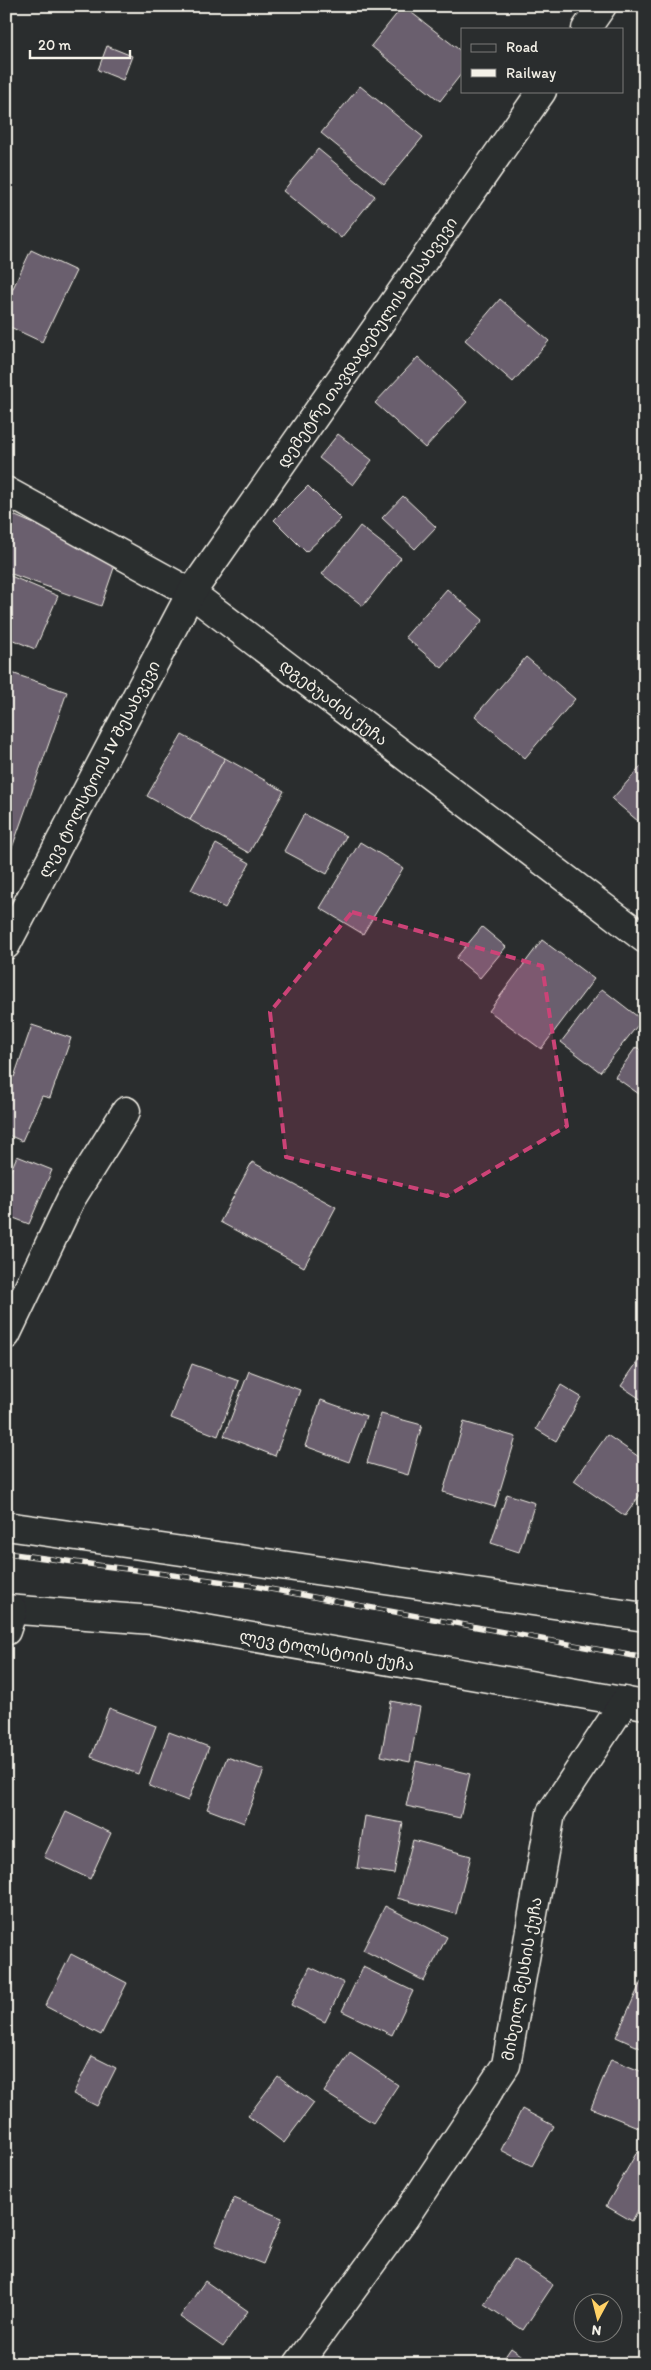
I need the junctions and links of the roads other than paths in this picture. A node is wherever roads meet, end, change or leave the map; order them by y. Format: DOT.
graph roads {
  1 [pos="602,6"];
  2 [pos="587,28"];
  3 [pos="541,92"];
  4 [pos="6,491"];
  5 [pos="191,593"];
  6 [pos="645,939"];
  7 [pos="6,945"];
  8 [pos="126,1111"];
  9 [pos="6,1335"];
  10 [pos="6,1526"];
  11 [pos="9,1617"];
  12 [pos="645,1617"];
  13 [pos="635,1703"];
  14 [pos="298,2364"];
  1 -- 2 [label="street"];
  3 -- 5 [label="street, დემეტრე თავდადებულის შესახვევი"];
  4 -- 5 [label="street, დგებუაძის ქუჩა"];
  5 -- 6 [label="street, დგებუაძის ქუჩა"];
  5 -- 7 [label="street, ლევ ტოლსტოის IV შესახვევი"];
  8 -- 9 [label="street"];
  10 -- 12 [label="street"];
  11 -- 13 [label="street, ლევ ტოლსტოის ქუჩა"];
  13 -- 14 [label="street, მიხეილ მესხის ქუჩა"];
}
